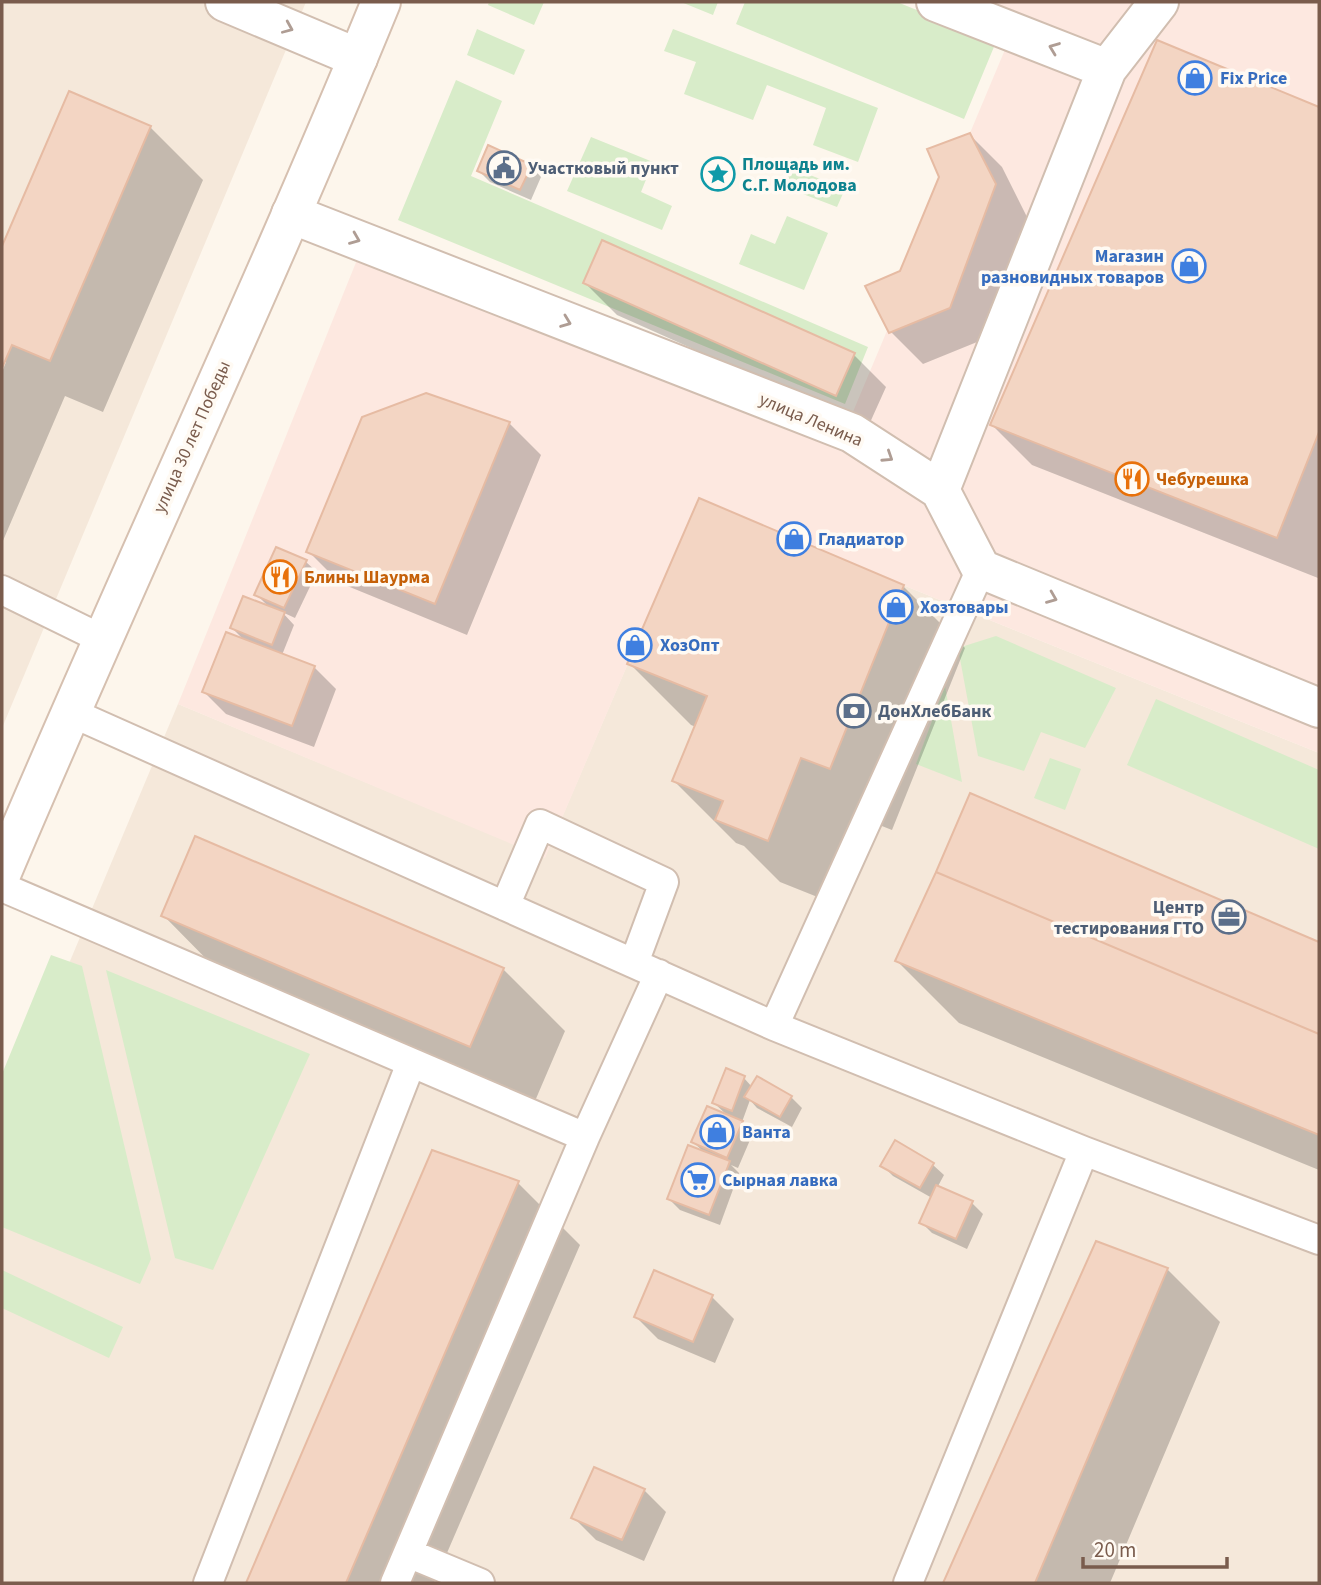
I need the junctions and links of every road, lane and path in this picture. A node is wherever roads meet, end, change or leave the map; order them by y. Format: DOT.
graph roads {
  1 [pos="225,2"];
  2 [pos="381,2"];
  3 [pos="936,2"];
  4 [pos="1159,2"];
  5 [pos="358,58"];
  6 [pos="1107,69"];
  7 [pos="291,214"];
  8 [pos="940,490"];
  9 [pos="981,569"];
  10 [pos="2,590"];
  11 [pos="102,639"];
  12 [pos="1319,708"];
  13 [pos="70,712"];
  14 [pos="6,851"];
  15 [pos="2,887"];
  16 [pos="505,906"];
  17 [pos="646,968"];
  18 [pos="774,1026"];
  19 [pos="411,1063"];
  20 [pos="585,1136"];
  21 [pos="1084,1151"];
  22 [pos="1319,1240"];
  23 [pos="408,1553"];
  24 [pos="208,1583"];
  25 [pos="395,1583"];
  26 [pos="480,1583"];
  27 [pos="908,1583"];
  1 -- 5 [label="street, one-way"];
  2 -- 5 [label="street, улица 30 лет Победы"];
  6 -- 3 [label="street, one-way"];
  4 -- 6 [label="street"];
  5 -- 7 [label="street, улица 30 лет Победы"];
  6 -- 8 [label="street"];
  7 -- 8 [label="street, улица Ленина, one-way"];
  7 -- 11 [label="street, улица 30 лет Победы"];
  8 -- 9 [label="street, улица Ленина"];
  9 -- 12 [label="street, one-way"];
  9 -- 18 [label="lane"];
  10 -- 11 [label="lane"];
  11 -- 13 [label="street, улица 30 лет Победы"];
  13 -- 14 [label="street, улица 30 лет Победы"];
  13 -- 16 [label="lane"];
  15 -- 19 [label="lane"];
  16 -- 17 [label="lane"];
  16 -- 17 [label="lane"];
  17 -- 18 [label="lane"];
  17 -- 20 [label="lane"];
  18 -- 21 [label="lane"];
  19 -- 20 [label="lane"];
  19 -- 24 [label="lane"];
  20 -- 23 [label="lane"];
  21 -- 22 [label="lane"];
  21 -- 27 [label="lane"];
  23 -- 25 [label="lane"];
  23 -- 26 [label="lane"];
}
